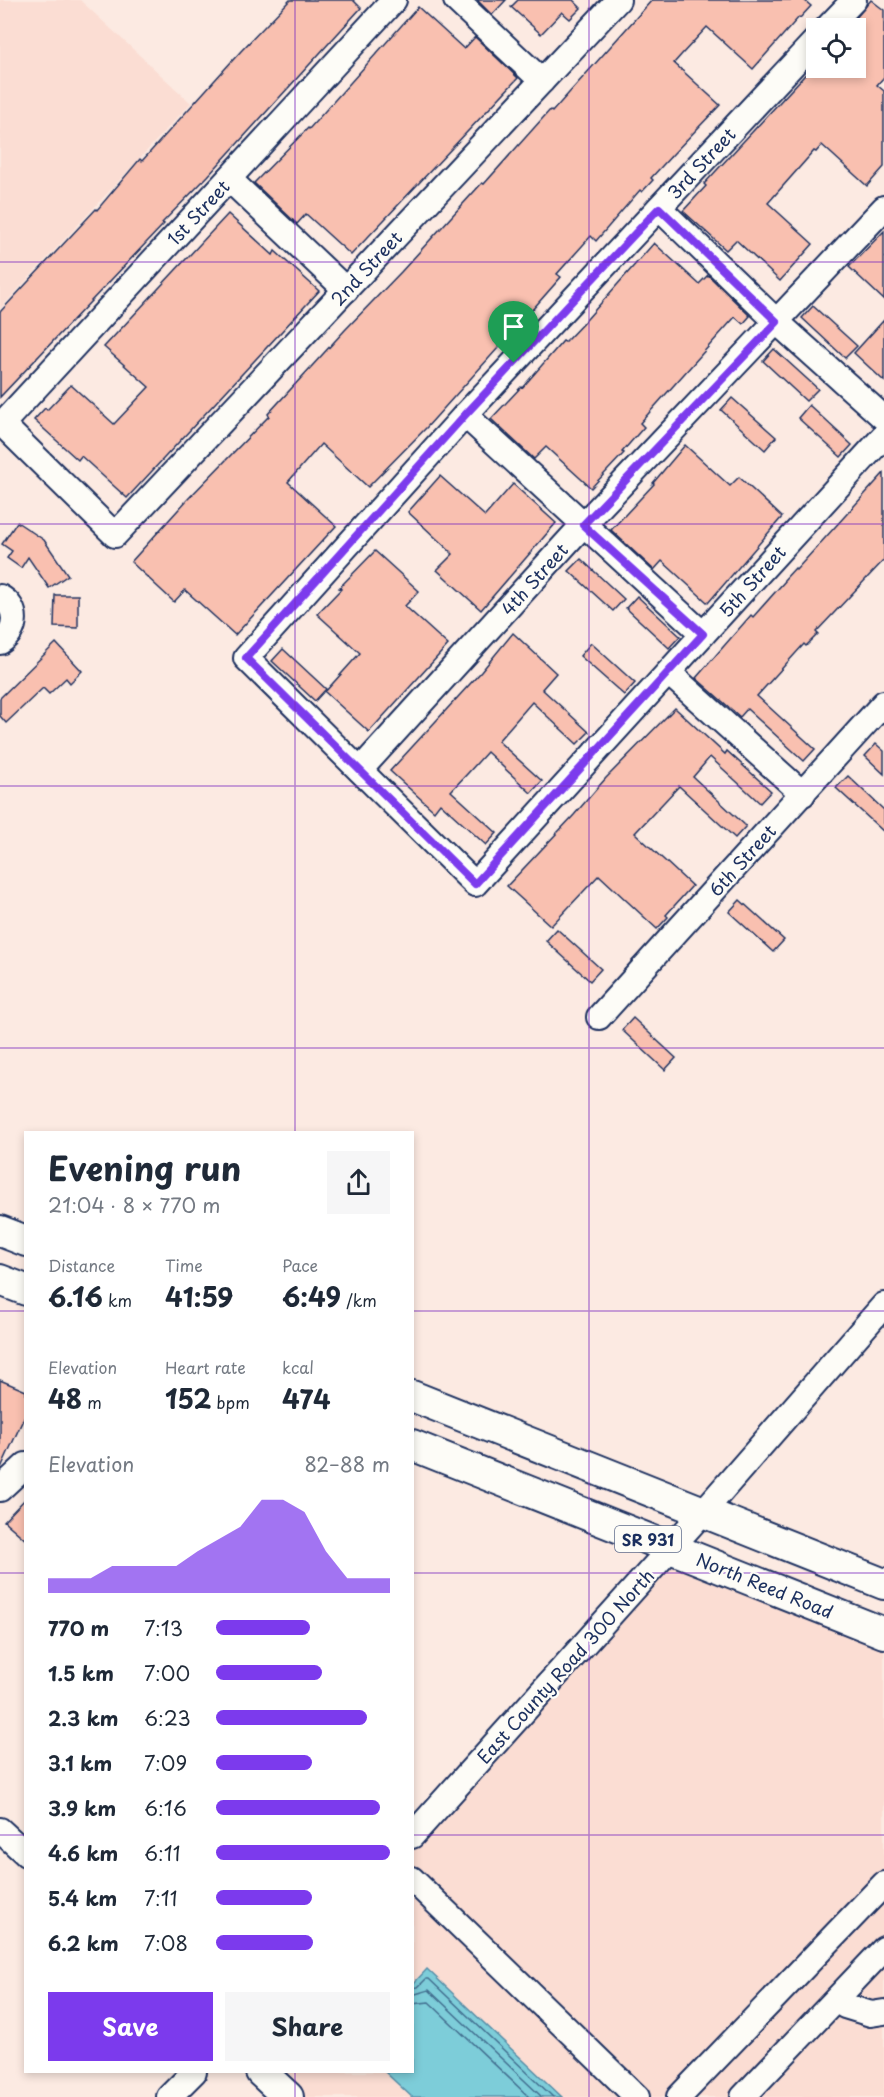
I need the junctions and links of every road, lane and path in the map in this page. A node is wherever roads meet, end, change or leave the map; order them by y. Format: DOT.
graph roads {
  1 [pos="394,0"];
  2 [pos="456,0"];
  3 [pos="618,0"];
  4 [pos="854,0"];
  5 [pos="837,18"];
  6 [pos="806,51"];
  7 [pos="542,81"];
  8 [pos="229,179"];
  9 [pos="659,208"];
  10 [pos="884,208"];
  11 [pos="345,290"];
  12 [pos="777,322"];
  13 [pos="465,415"];
  14 [pos="884,418"];
  15 [pos="884,436"];
  16 [pos="583,525"];
  17 [pos="115,535"];
  18 [pos="0,597"];
  19 [pos="703,634"];
  20 [pos="0,642"];
  21 [pos="669,673"];
  22 [pos="884,703"];
  23 [pos="360,770"];
  24 [pos="803,794"];
  25 [pos="599,1017"];
  26 [pos="0,1231"];
  27 [pos="24,1240"];
  28 [pos="0,1280"];
  29 [pos="24,1289"];
  30 [pos="884,1305"];
  31 [pos="414,1397"];
  32 [pos="414,1445"];
  33 [pos="24,1467"];
  34 [pos="0,1489"];
  35 [pos="703,1512"];
  36 [pos="671,1548"];
  37 [pos="884,1584"];
  38 [pos="884,1633"];
  39 [pos="0,1830"];
  40 [pos="414,1834"];
  41 [pos="24,1852"];
  42 [pos="414,1881"];
  43 [pos="884,1884"];
  44 [pos="884,1949"];
  45 [pos="884,1966"];
  46 [pos="845,2006"];
  47 [pos="884,2012"];
  48 [pos="193,2073"];
  49 [pos="262,2073"];
  50 [pos="169,2097"];
  51 [pos="288,2097"];
  52 [pos="637,2097"];
  53 [pos="679,2097"];
  54 [pos="743,2097"];
  55 [pos="759,2097"];
  1 -- 8 [label="street, 1st Street"];
  2 -- 7 [label="street"];
  3 -- 7 [label="street, 2nd Street"];
  4 -- 5 [label="street"];
  6 -- 9 [label="street, 3rd Street"];
  7 -- 11 [label="street, 2nd Street"];
  8 -- 11 [label="street"];
  8 -- 17 [label="street, 1st Street"];
  9 -- 12 [label="street"];
  9 -- 13 [label="street, 3rd Street"];
  10 -- 12 [label="street, 4th Street"];
  11 -- 17 [label="street, 2nd Street"];
  12 -- 14 [label="street"];
  12 -- 16 [label="street, 4th Street"];
  13 -- 16 [label="street"];
  13 -- 23 [label="street, 3rd Street"];
  15 -- 19 [label="street, 5th Street"];
  16 -- 19 [label="street"];
  16 -- 23 [label="street, 4th Street"];
  18 -- 20 [label="street"];
  19 -- 21 [label="street, 5th Street"];
  21 -- 23 [label="street, 5th Street"];
  21 -- 24 [label="street"];
  22 -- 24 [label="street, 6th Street"];
  24 -- 25 [label="street, 6th Street"];
  26 -- 27 [label="main road"];
  28 -- 29 [label="main road"];
  30 -- 35 [label="street, East County Road 300 North"];
  31 -- 35 [label="main road, SR 931"];
  32 -- 36 [label="main road, North Reed Road / SR 931"];
  33 -- 34 [label="street"];
  35 -- 36 [label="street, East County Road 300 North"];
  35 -- 37 [label="main road, SR 931"];
  36 -- 38 [label="main road, North Reed Road / SR 931"];
  36 -- 40 [label="street, East County Road 300 North"];
  39 -- 41 [label="street"];
  42 -- 52 [label="street"];
  43 -- 53 [label="street"];
  44 -- 54 [label="street"];
  45 -- 46 [label="street"];
  46 -- 47 [label="street"];
  46 -- 55 [label="street"];
  48 -- 50 [label="street"];
  49 -- 51 [label="main road"];
}
